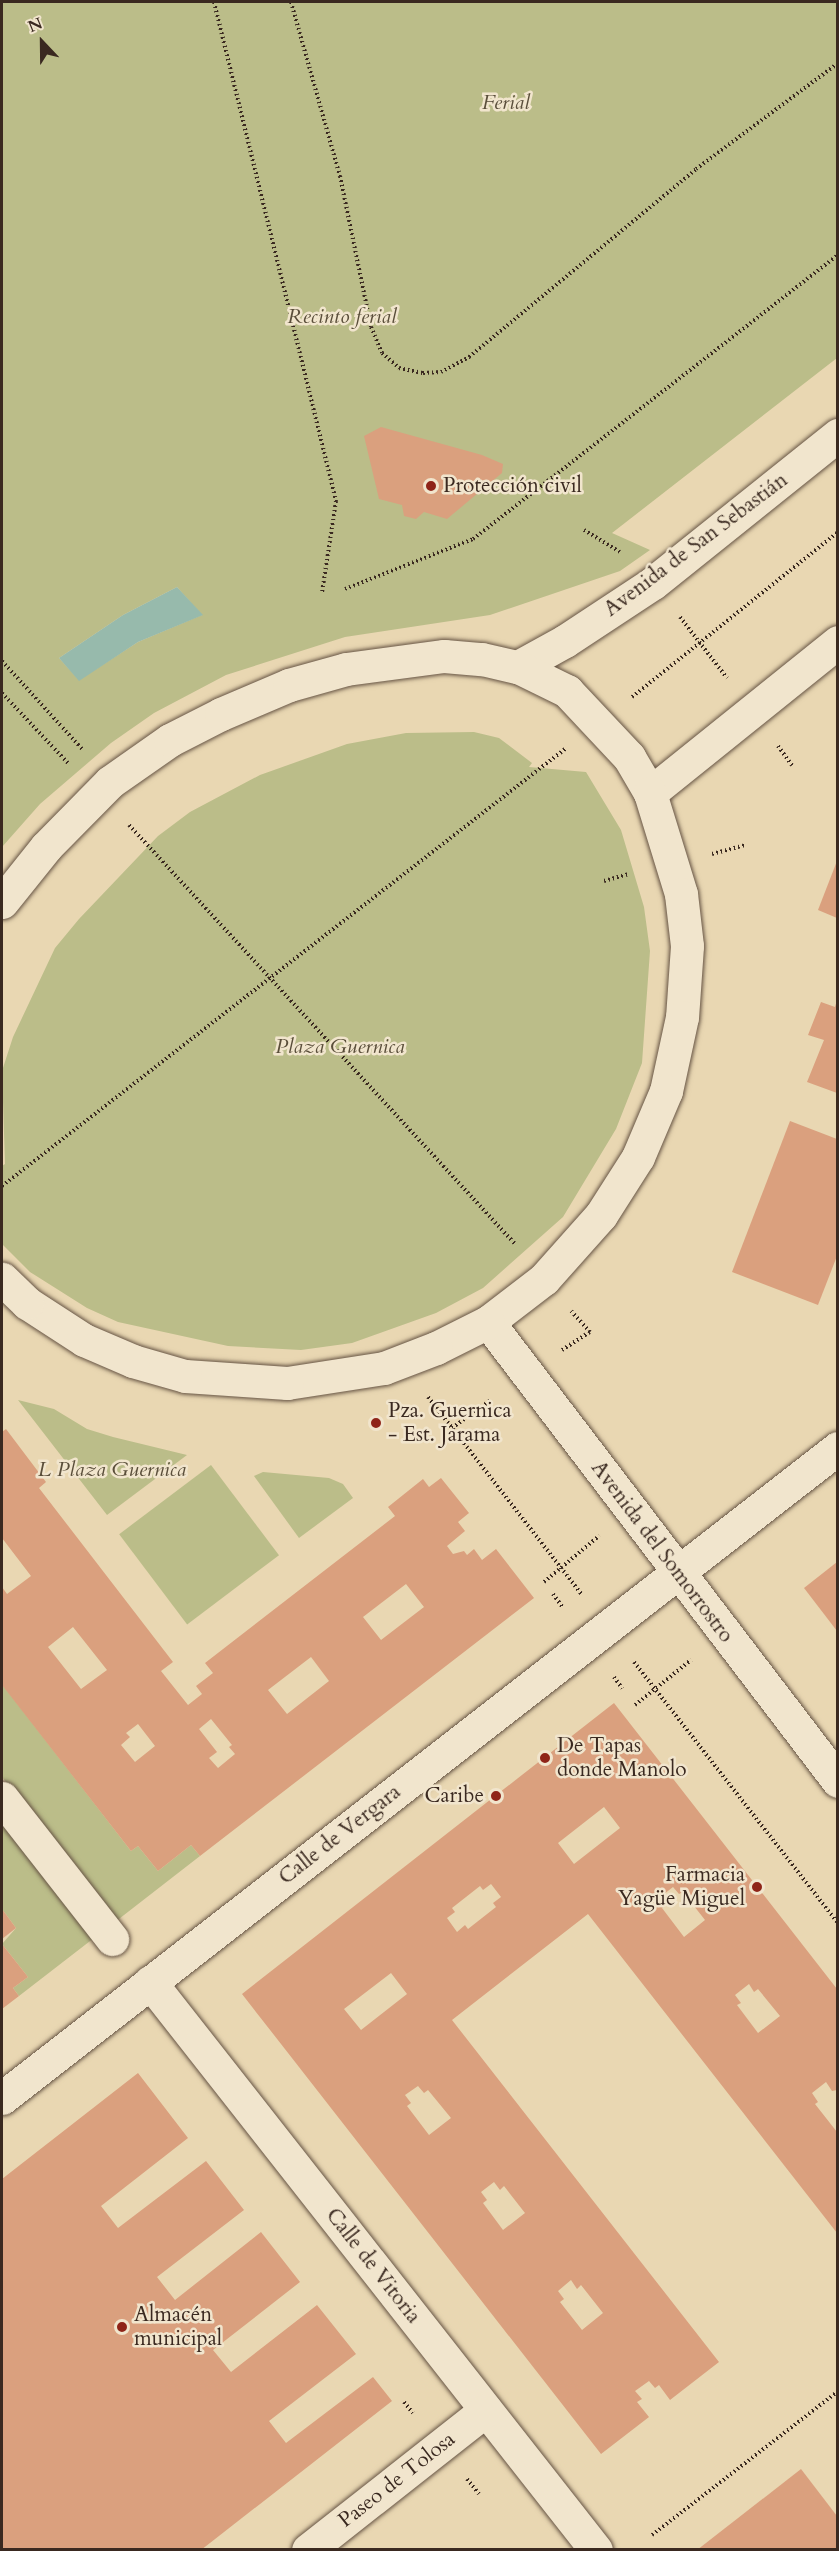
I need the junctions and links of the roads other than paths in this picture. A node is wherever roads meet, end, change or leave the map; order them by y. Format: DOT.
graph roads {
  1 [pos="837,435"];
  2 [pos="837,642"];
  3 [pos="518,666"];
  4 [pos="650,793"];
  5 [pos="2,902"];
  6 [pos="2,1279"];
  7 [pos="14,1307"];
  8 [pos="488,1322"];
  9 [pos="837,1448"];
  10 [pos="678,1573"];
  11 [pos="837,1781"];
  12 [pos="2,1798"];
  13 [pos="112,1939"];
  14 [pos="150,1982"];
  15 [pos="2,2098"];
  16 [pos="486,2410"];
  17 [pos="308,2550"];
  18 [pos="596,2550"];
  1 -- 3 [label="street, Avenida de San Sebastián"];
  2 -- 4 [label="street"];
  3 -- 4 [label="street"];
  3 -- 5 [label="street"];
  4 -- 8 [label="street"];
  6 -- 7 [label="street"];
  7 -- 8 [label="street"];
  8 -- 10 [label="street, Avenida del Somorrostro"];
  9 -- 10 [label="street, Calle de Vergara"];
  10 -- 11 [label="street, Avenida del Somorrostro"];
  10 -- 14 [label="street, Calle de Vergara"];
  12 -- 13 [label="street"];
  14 -- 15 [label="street, Calle de Vergara"];
  14 -- 16 [label="street, Calle de Vitoria"];
  16 -- 17 [label="street, Paseo de Tolosa"];
  16 -- 18 [label="street, Calle de Vitoria"];
}
